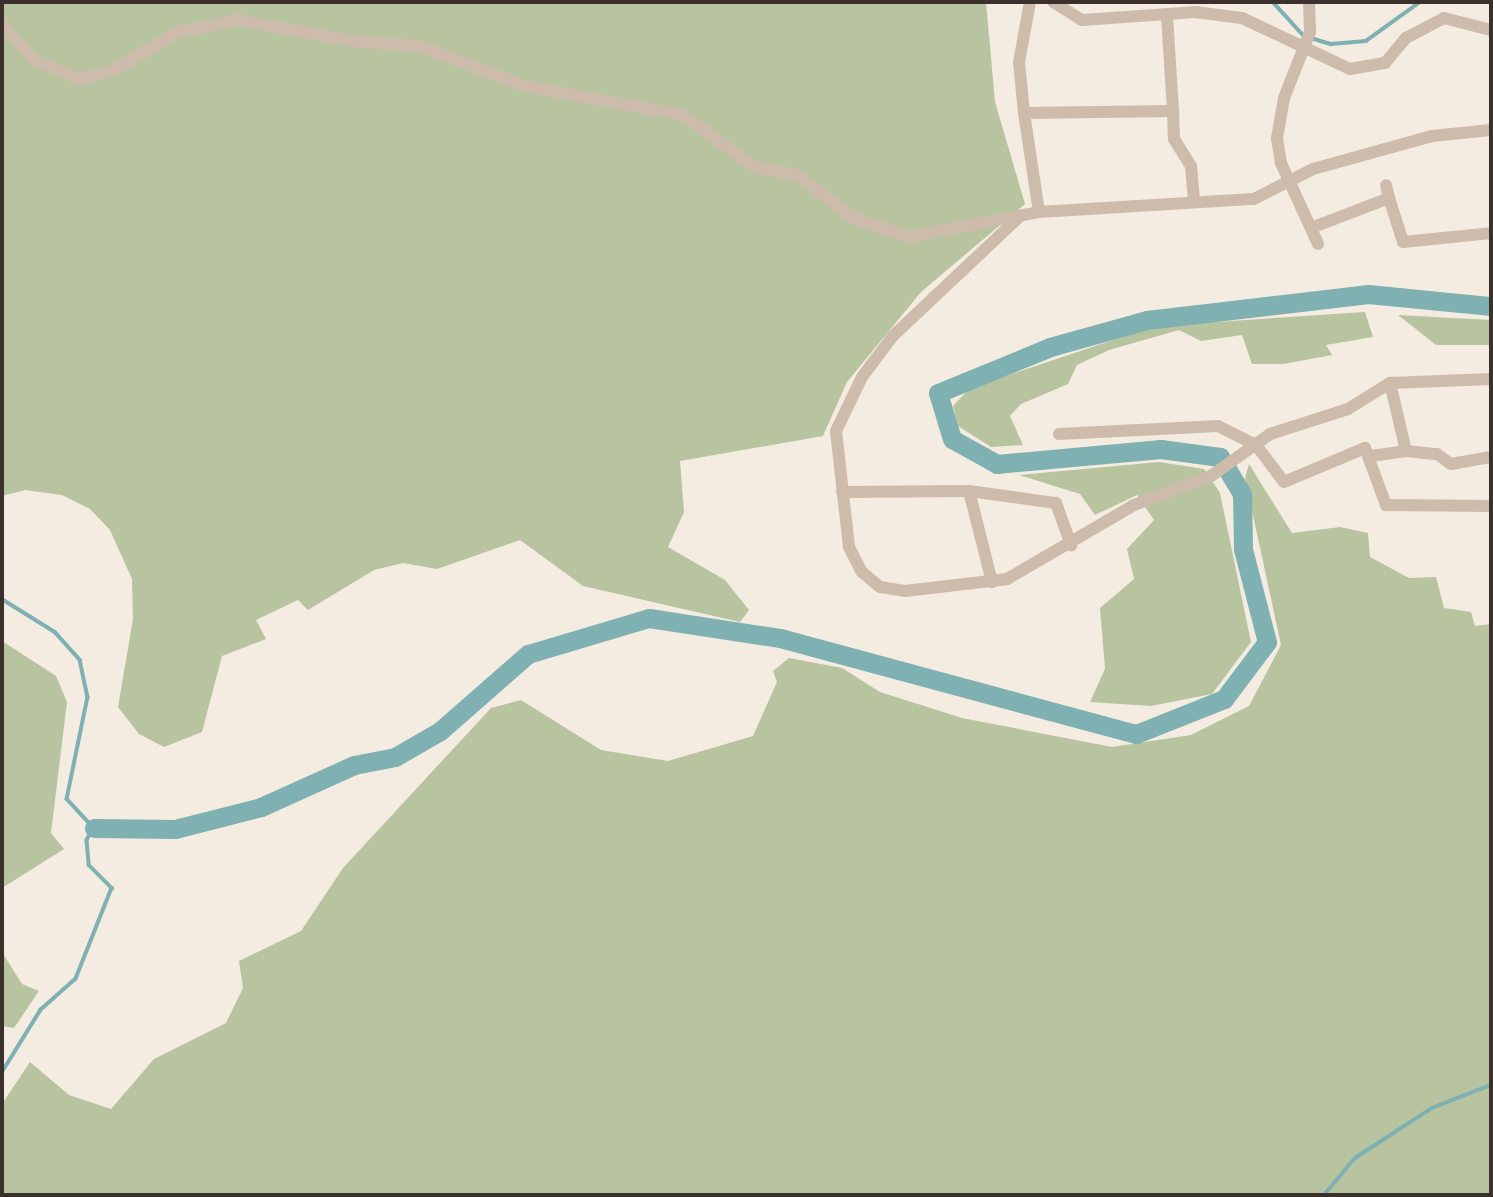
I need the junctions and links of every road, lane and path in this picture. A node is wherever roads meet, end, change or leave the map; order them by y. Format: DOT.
graph roads {
  1 [pos="1030,2"];
  2 [pos="1053,2"];
  3 [pos="1309,2"];
  4 [pos="1167,16"];
  5 [pos="2,25"];
  6 [pos="1491,30"];
  7 [pos="1307,41"];
  8 [pos="1173,111"];
  9 [pos="1024,113"];
  10 [pos="1491,130"];
  11 [pos="1289,184"];
  12 [pos="1195,199"];
  13 [pos="1039,212"];
  14 [pos="1017,219"];
  15 [pos="1311,228"];
  16 [pos="1491,233"];
  17 [pos="1318,244"];
  18 [pos="1491,379"];
  19 [pos="1390,383"];
  20 [pos="1059,434"];
  21 [pos="1256,445"];
  22 [pos="1406,451"];
  23 [pos="1371,456"];
  24 [pos="1491,457"];
  25 [pos="969,491"];
  26 [pos="842,492"];
  27 [pos="1491,506"];
  28 [pos="1071,545"];
  29 [pos="992,582"];
  1 -- 9 [label="street"];
  2 -- 4 [label="street"];
  3 -- 7 [label="street"];
  4 -- 7 [label="street"];
  4 -- 8 [label="street"];
  5 -- 14 [label="street"];
  6 -- 7 [label="street"];
  7 -- 11 [label="street"];
  8 -- 9 [label="street"];
  8 -- 12 [label="street"];
  9 -- 13 [label="street"];
  10 -- 11 [label="street"];
  11 -- 12 [label="street"];
  11 -- 15 [label="street"];
  12 -- 13 [label="street"];
  13 -- 14 [label="street"];
  14 -- 26 [label="street"];
  15 -- 16 [label="street"];
  15 -- 17 [label="street"];
  18 -- 19 [label="street"];
  19 -- 21 [label="street"];
  19 -- 22 [label="street"];
  20 -- 21 [label="street"];
  21 -- 23 [label="street"];
  21 -- 28 [label="street"];
  22 -- 23 [label="street"];
  22 -- 24 [label="street"];
  23 -- 27 [label="street"];
  25 -- 26 [label="street"];
  25 -- 28 [label="street"];
  25 -- 29 [label="street"];
  26 -- 29 [label="street"];
  28 -- 29 [label="street"];
}
